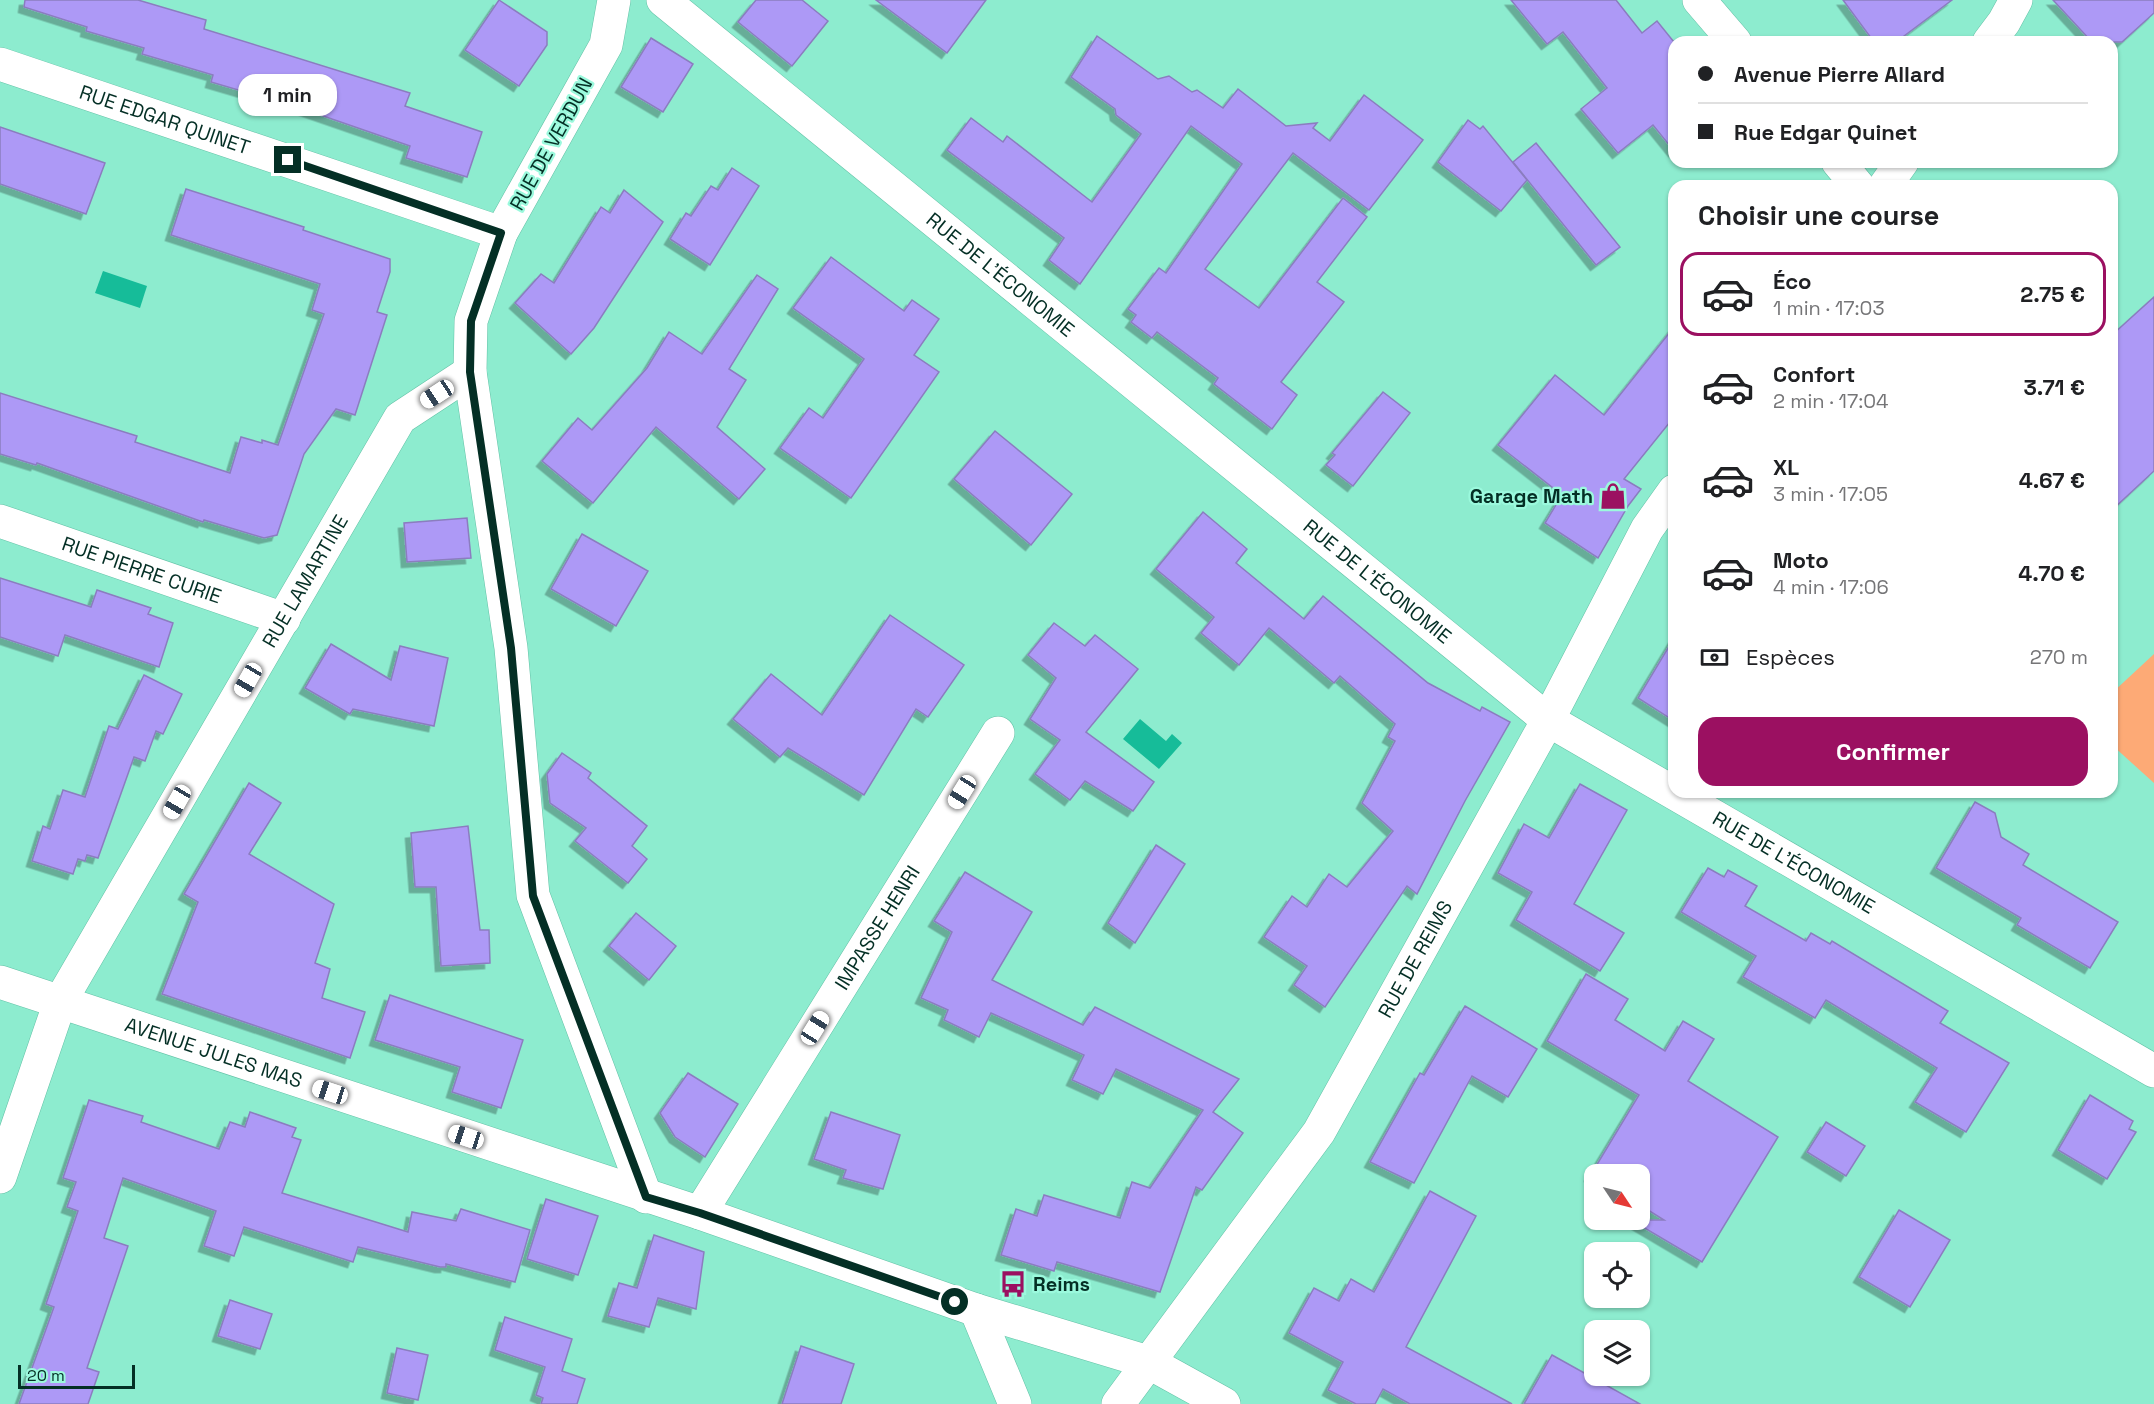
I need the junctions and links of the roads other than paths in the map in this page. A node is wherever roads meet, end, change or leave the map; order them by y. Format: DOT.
graph roads {
  1 [pos="614,0"];
  2 [pos="663,0"];
  3 [pos="1699,0"];
  4 [pos="2016,0"];
  5 [pos="1730,36"];
  6 [pos="1994,36"];
  7 [pos="0,64"];
  8 [pos="1843,168"];
  9 [pos="1853,180"];
  10 [pos="501,233"];
  11 [pos="470,372"];
  12 [pos="1668,499"];
  13 [pos="0,521"];
  14 [pos="284,619"];
  15 [pos="1548,720"];
  16 [pos="998,733"];
  17 [pos="1668,790"];
  18 [pos="1683,798"];
  19 [pos="0,982"];
  20 [pos="60,1002"];
  21 [pos="2154,1071"];
  22 [pos="0,1177"];
  23 [pos="646,1197"];
  24 [pos="700,1213"];
  25 [pos="976,1310"];
  26 [pos="1148,1362"];
  27 [pos="1015,1404"];
  28 [pos="1118,1404"];
  29 [pos="1224,1404"];
  1 -- 10 [label="street, RUE DE VERDUN"];
  2 -- 15 [label="street, RUE DE L'ÉCONOMIE"];
  3 -- 5 [label="street"];
  4 -- 6 [label="street"];
  7 -- 10 [label="street, RUE EDGAR QUINET"];
  8 -- 9 [label="street"];
  10 -- 11 [label="street, RUE DE VERDUN"];
  11 -- 14 [label="street, RUE LAMARTINE"];
  11 -- 23 [label="street, RUE DE VERDUN"];
  12 -- 15 [label="street, RUE DE REIMS"];
  13 -- 14 [label="street, RUE PIERRE CURIE"];
  14 -- 20 [label="street, RUE LAMARTINE"];
  15 -- 17 [label="street, RUE DE L'ÉCONOMIE"];
  15 -- 26 [label="street, RUE DE REIMS"];
  16 -- 24 [label="street, IMPASSE HENRI"];
  18 -- 21 [label="street, RUE DE L'ÉCONOMIE"];
  19 -- 20 [label="street, AVENUE JULES MAS"];
  20 -- 22 [label="street, RUE LAMARTINE"];
  20 -- 23 [label="street, AVENUE JULES MAS"];
  23 -- 24 [label="street, AVENUE JULES MAS"];
  24 -- 25 [label="street, AVENUE JULES MAS"];
  25 -- 26 [label="street, AVENUE JULES MAS"];
  25 -- 27 [label="street"];
  26 -- 28 [label="street, RUE DE REIMS"];
  26 -- 29 [label="street, AVENUE JULES MAS"];
}
